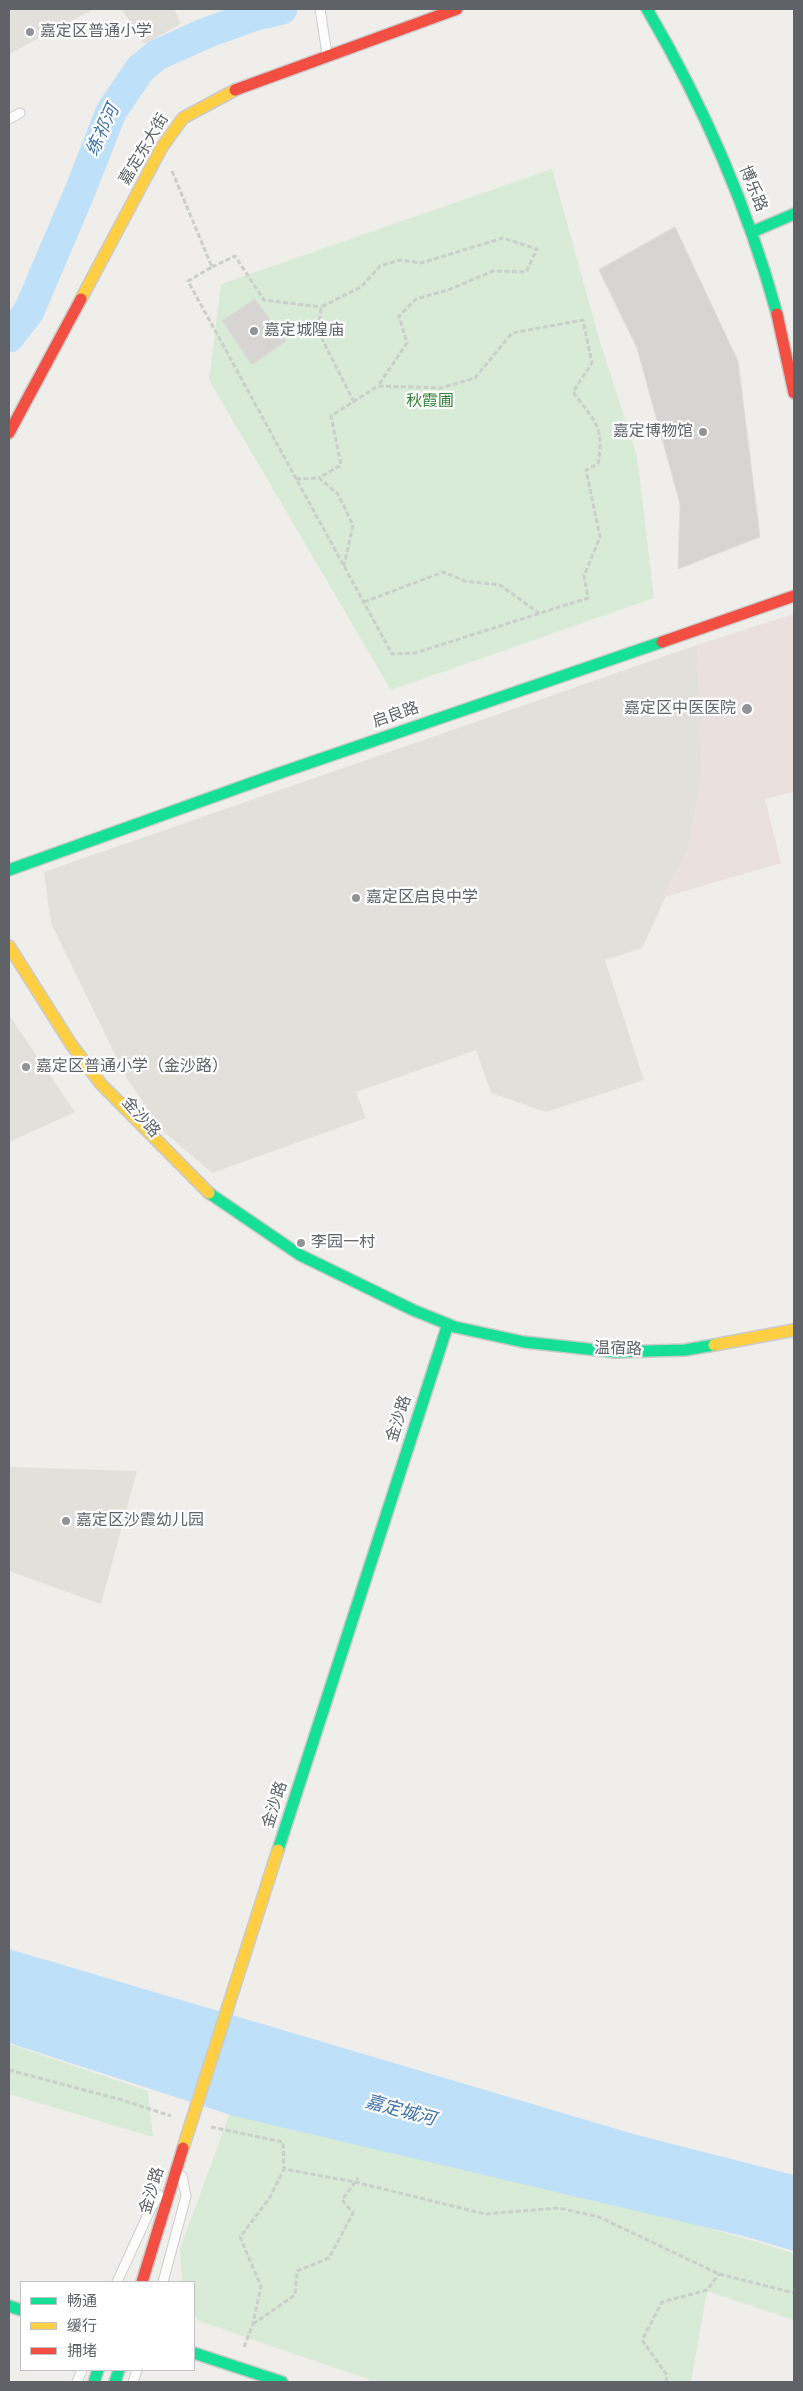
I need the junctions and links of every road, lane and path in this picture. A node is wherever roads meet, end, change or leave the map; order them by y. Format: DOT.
graph roads {
  1 [pos="457,9"];
  2 [pos="647,9"];
  3 [pos="320,10"];
  4 [pos="328,57"];
  5 [pos="20,113"];
  6 [pos="9,119"];
  7 [pos="171,170"];
  8 [pos="794,214"];
  9 [pos="752,232"];
  10 [pos="212,267"];
  11 [pos="321,306"];
  12 [pos="378,386"];
  13 [pos="794,393"];
  14 [pos="354,402"];
  15 [pos="9,433"];
  16 [pos="319,478"];
  17 [pos="296,479"];
  18 [pos="344,566"];
  19 [pos="794,596"];
  20 [pos="364,602"];
  21 [pos="540,613"];
  22 [pos="9,870"];
  23 [pos="9,946"];
  24 [pos="9,966"];
  25 [pos="70,1063"];
  26 [pos="82,1079"];
  27 [pos="109,1108"];
  28 [pos="448,1324"];
  29 [pos="794,1330"];
  30 [pos="9,2070"];
  31 [pos="193,2117"];
  32 [pos="179,2163"];
  33 [pos="284,2169"];
  34 [pos="358,2178"];
  35 [pos="355,2182"];
  36 [pos="719,2274"];
  37 [pos="117,2281"];
  38 [pos="142,2281"];
  39 [pos="163,2281"];
  40 [pos="794,2293"];
  41 [pos="253,2324"];
  42 [pos="243,2350"];
  43 [pos="195,2352"];
  44 [pos="282,2382"];
  45 [pos="666,2382"];
  1 -- 4 [label="street, 嘉定东大街"];
  2 -- 9 [label="street, 博乐路"];
  3 -- 4 [label="lane"];
  4 -- 15 [label="street, 嘉定东大街"];
  5 -- 6 [label="lane"];
  7 -- 10 [label="path"];
  8 -- 9 [label="street"];
  9 -- 13 [label="street, 博乐路"];
  10 -- 11 [label="path"];
  10 -- 17 [label="path"];
  11 -- 12 [label="path"];
  11 -- 14 [label="path"];
  12 -- 14 [label="path"];
  12 -- 21 [label="path"];
  14 -- 16 [label="path"];
  16 -- 17 [label="path"];
  16 -- 18 [label="path"];
  17 -- 18 [label="path"];
  18 -- 20 [label="path"];
  19 -- 22 [label="street, 启良路"];
  20 -- 21 [label="path"];
  20 -- 21 [label="path"];
  23 -- 28 [label="street"];
  24 -- 25 [label="street"];
  26 -- 27 [label="street, 金沙路"];
  28 -- 29 [label="street"];
  28 -- 31 [label="street, 金沙路"];
  30 -- 31 [label="path"];
  31 -- 32 [label="street, 金沙路"];
  31 -- 33 [label="path"];
  32 -- 37 [label="lane"];
  32 -- 38 [label="street, 金沙路"];
  32 -- 39 [label="lane"];
  33 -- 35 [label="path"];
  33 -- 41 [label="path"];
  34 -- 35 [label="path"];
  35 -- 36 [label="path"];
  35 -- 41 [label="path"];
  36 -- 40 [label="path"];
  36 -- 45 [label="path"];
  41 -- 42 [label="path"];
  43 -- 44 [label="street"];
}
